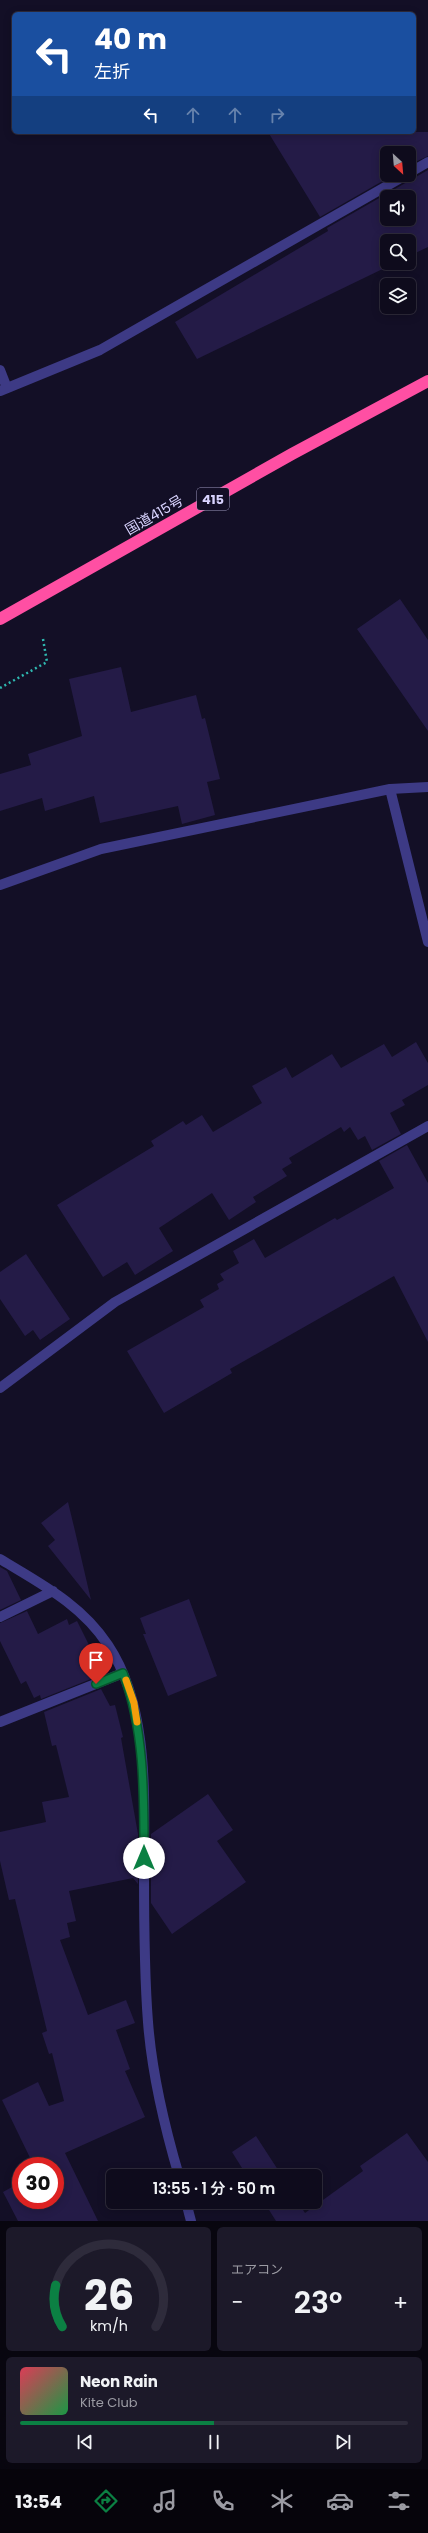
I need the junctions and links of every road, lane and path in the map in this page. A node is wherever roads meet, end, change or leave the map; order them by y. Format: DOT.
graph roads {
  1 [pos="428,162"];
  2 [pos="416,169"];
  3 [pos="394,182"];
  4 [pos="0,370"];
  5 [pos="428,381"];
  6 [pos="4,390"];
  7 [pos="0,619"];
  8 [pos="43,639"];
  9 [pos="0,688"];
  10 [pos="428,787"];
  11 [pos="390,789"];
  12 [pos="0,885"];
  13 [pos="428,942"];
  14 [pos="428,1126"];
  15 [pos="0,1388"];
  16 [pos="0,1558"];
  17 [pos="53,1591"];
  18 [pos="0,1617"];
  19 [pos="123,1673"];
  20 [pos="0,1722"];
  21 [pos="176,2169"];
  22 [pos="188,2209"];
  23 [pos="191,2221"];
  1 -- 2 [label="street"];
  3 -- 6 [label="street"];
  4 -- 6 [label="street"];
  5 -- 7 [label="highway, 国道415号 / 415"];
  8 -- 9 [label="path"];
  10 -- 11 [label="street"];
  11 -- 12 [label="street"];
  11 -- 13 [label="street"];
  14 -- 15 [label="street"];
  16 -- 17 [label="street"];
  17 -- 18 [label="street"];
  17 -- 19 [label="street"];
  19 -- 20 [label="street"];
  19 -- 21 [label="street"];
  22 -- 23 [label="street"];
}
